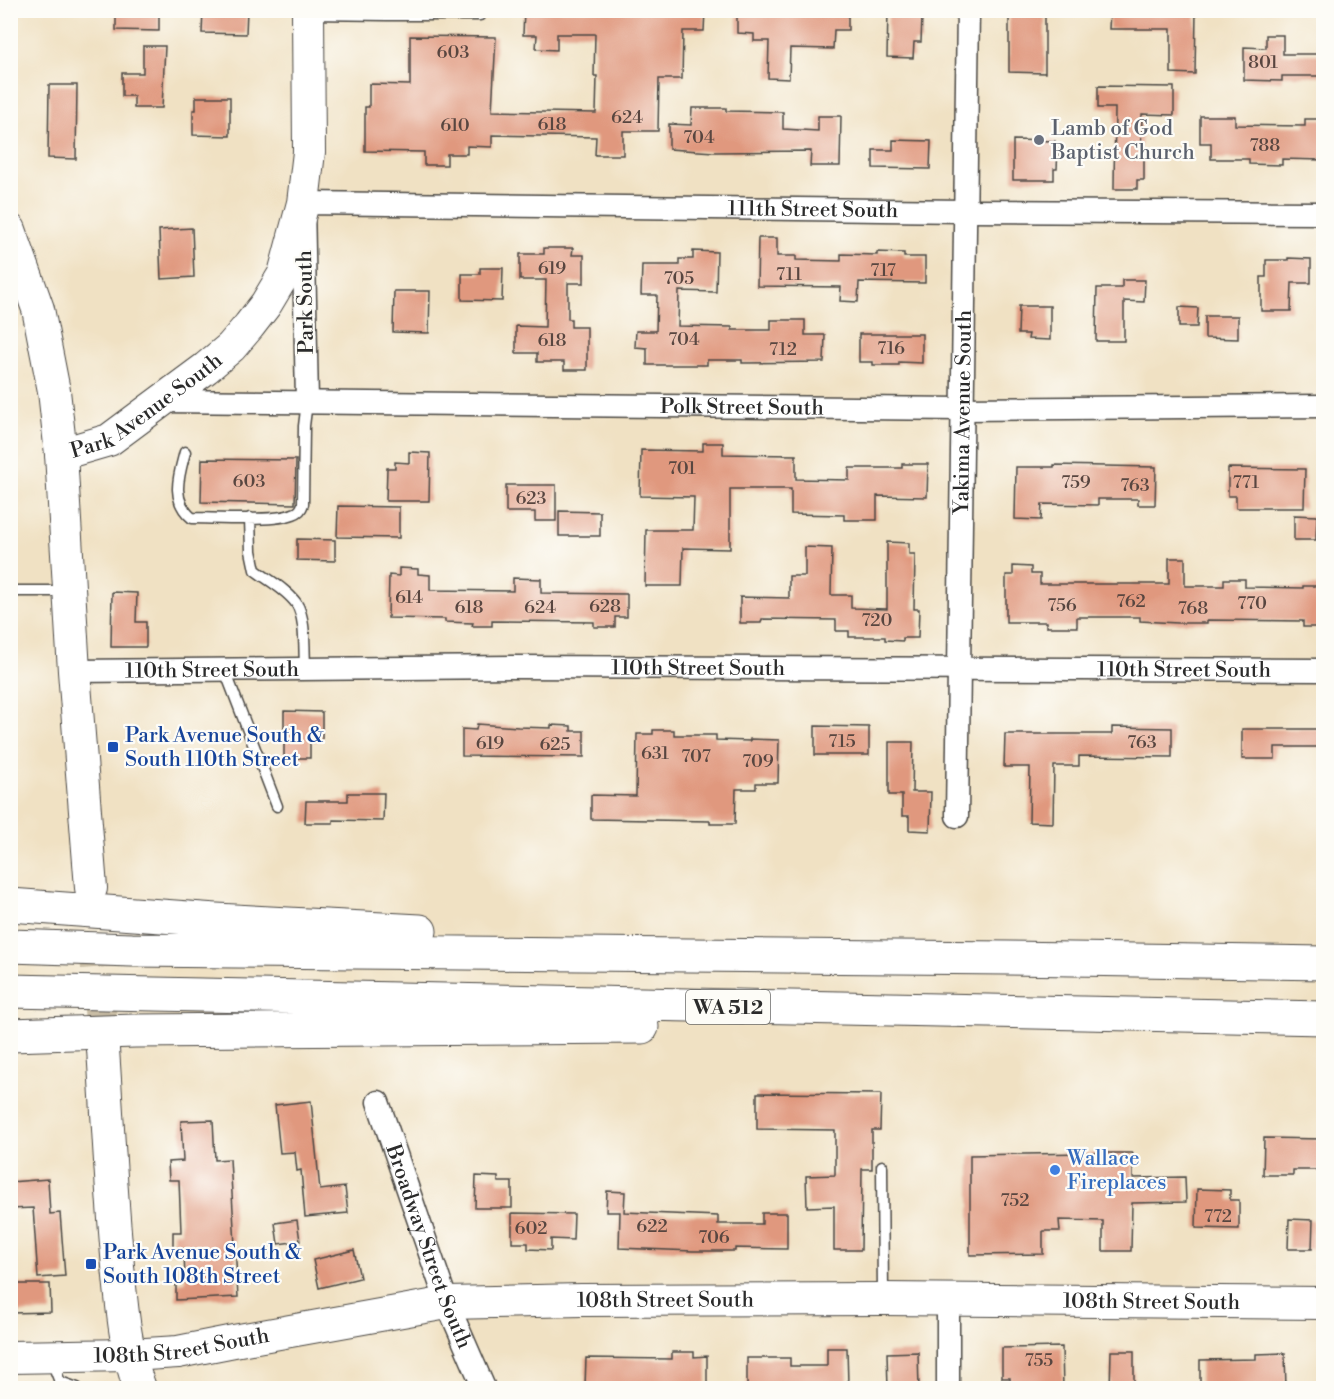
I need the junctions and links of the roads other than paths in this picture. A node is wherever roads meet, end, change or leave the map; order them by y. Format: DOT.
graph roads {
  1 [pos="480,10"];
  2 [pos="968,10"];
  3 [pos="308,12"];
  4 [pos="387,13"];
  5 [pos="303,203"];
  6 [pos="965,211"];
  7 [pos="1323,213"];
  8 [pos="10,230"];
  9 [pos="18,275"];
  10 [pos="162,401"];
  11 [pos="307,401"];
  12 [pos="1323,406"];
  13 [pos="961,408"];
  14 [pos="185,452"];
  15 [pos="61,454"];
  16 [pos="250,518"];
  17 [pos="10,591"];
  18 [pos="69,591"];
  19 [pos="224,668"];
  20 [pos="305,668"];
  21 [pos="959,669"];
  22 [pos="1323,670"];
  23 [pos="74,671"];
  24 [pos="277,806"];
  25 [pos="957,816"];
  26 [pos="91,888"];
  27 [pos="10,905"];
  28 [pos="10,946"];
  29 [pos="1009,958"];
  30 [pos="1323,963"];
  31 [pos="10,991"];
  32 [pos="1011,1013"];
  33 [pos="1323,1018"];
  34 [pos="10,1035"];
  35 [pos="103,1049"];
  36 [pos="378,1102"];
  37 [pos="882,1166"];
  38 [pos="883,1299"];
  39 [pos="948,1300"];
  40 [pos="1323,1303"];
  41 [pos="447,1304"];
  42 [pos="130,1355"];
  43 [pos="50,1356"];
  44 [pos="10,1357"];
  45 [pos="77,1389"];
  46 [pos="140,1389"];
  47 [pos="484,1389"];
  48 [pos="948,1389"];
  1 -- 4 [label="lane"];
  2 -- 6 [label="street, Yakima Avenue South"];
  3 -- 4 [label="lane"];
  3 -- 5 [label="street, Park Avenue South"];
  5 -- 6 [label="street, 111th Street South"];
  5 -- 10 [label="street, Park Avenue South"];
  5 -- 11 [label="street, Park South"];
  6 -- 7 [label="street, 111th Street South"];
  6 -- 13 [label="street, Yakima Avenue South"];
  8 -- 9 [label="street"];
  9 -- 15 [label="street"];
  10 -- 11 [label="street, Polk Street South"];
  10 -- 15 [label="street, Park Avenue South"];
  11 -- 13 [label="street, Polk Street South"];
  11 -- 16 [label="lane"];
  12 -- 13 [label="street, Polk Street South"];
  13 -- 21 [label="street, Yakima Avenue South"];
  14 -- 16 [label="lane"];
  15 -- 18 [label="street, Park Avenue South"];
  16 -- 20 [label="lane"];
  17 -- 18 [label="lane"];
  18 -- 23 [label="street, Park Avenue South"];
  19 -- 20 [label="street, 110th Street South"];
  19 -- 23 [label="street, 110th Street South"];
  19 -- 24 [label="lane"];
  20 -- 21 [label="street, 110th Street South"];
  21 -- 22 [label="street, 110th Street South"];
  21 -- 25 [label="street, Yakima Avenue South"];
  23 -- 26 [label="street, Park Avenue South"];
  27 -- 29 [label="highway"];
  28 -- 29 [label="highway"];
  29 -- 30 [label="highway"];
  31 -- 32 [label="highway, WA 512"];
  32 -- 33 [label="highway, WA 512"];
  32 -- 34 [label="highway"];
  35 -- 42 [label="street"];
  36 -- 41 [label="street, Broadway Street South"];
  37 -- 38 [label="lane"];
  38 -- 39 [label="street, 108th Street South"];
  38 -- 41 [label="street, 108th Street South"];
  39 -- 40 [label="street, 108th Street South"];
  39 -- 48 [label="street"];
  41 -- 42 [label="street, 108th Street South"];
  41 -- 47 [label="street, Broadway Street South"];
  42 -- 43 [label="street, 108th Street South"];
  42 -- 46 [label="street"];
  43 -- 44 [label="street, 108th Street South"];
  43 -- 45 [label="lane"];
}
